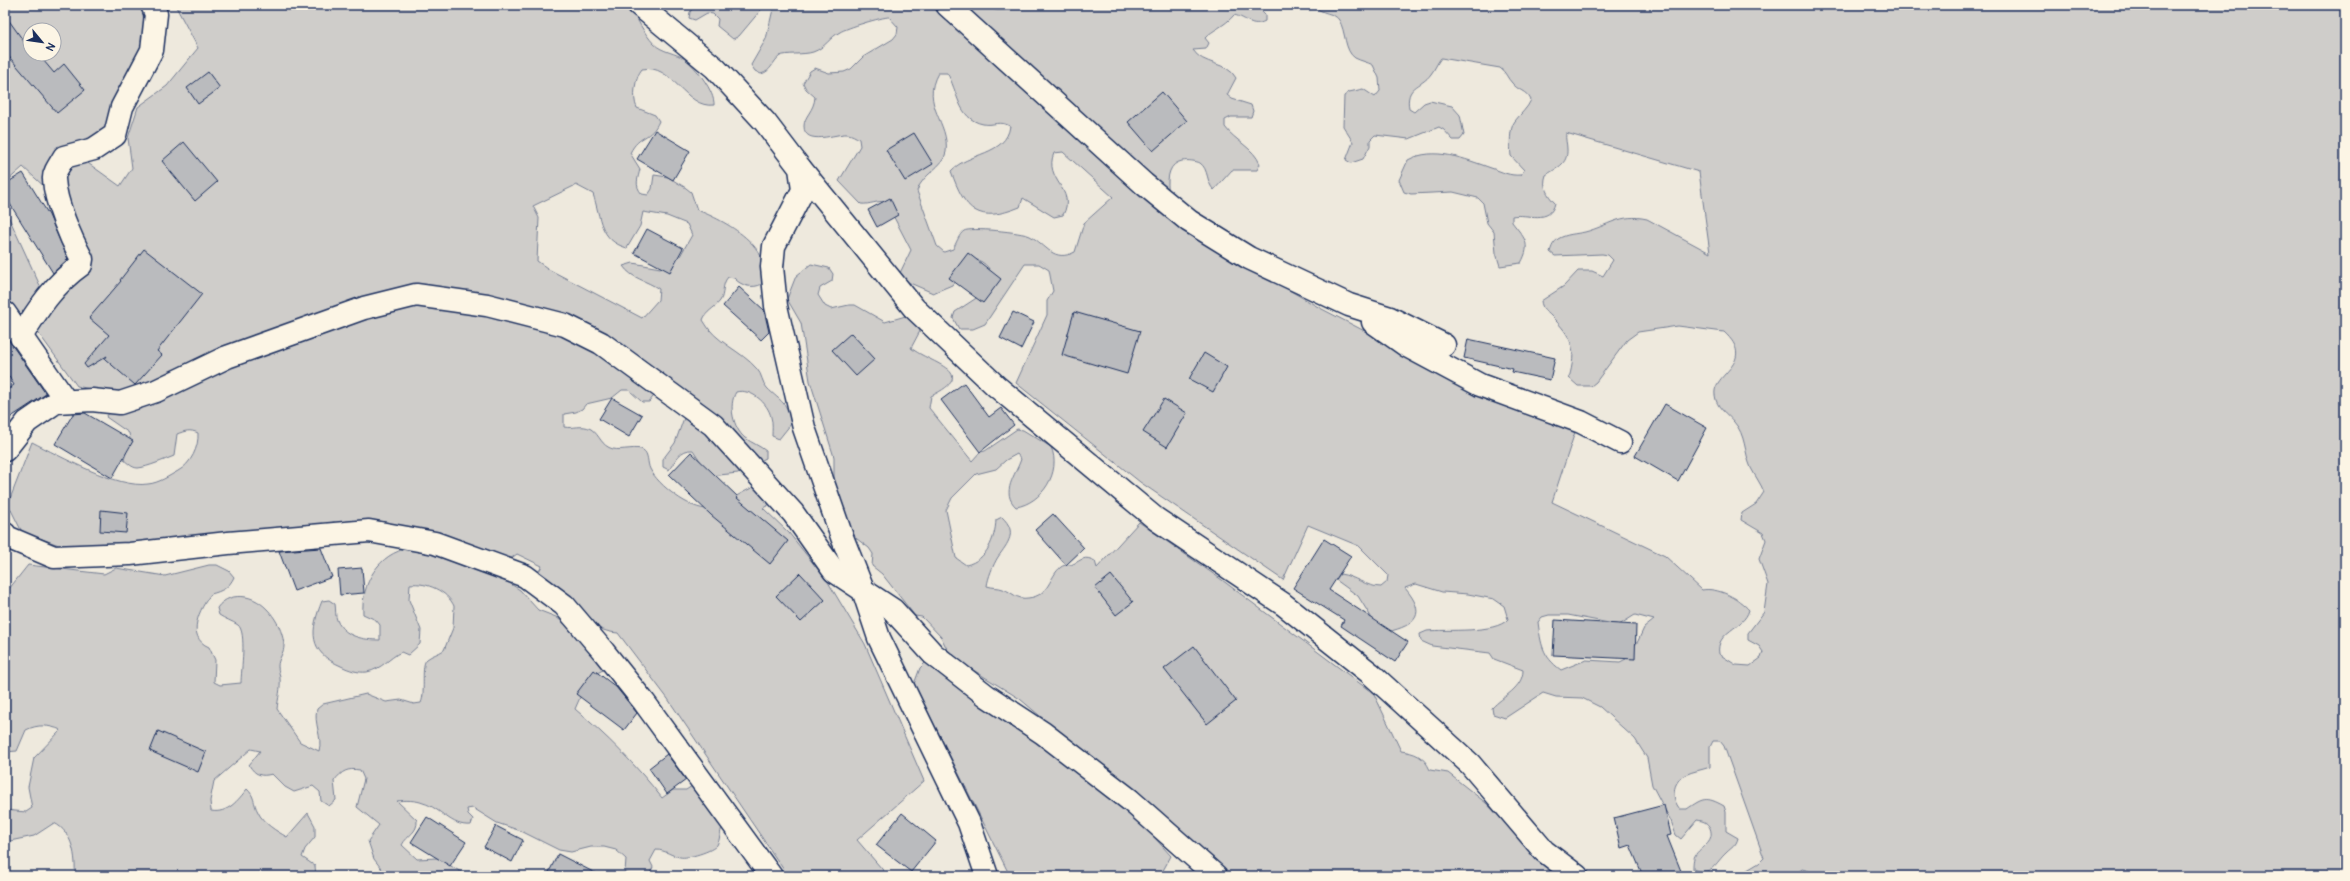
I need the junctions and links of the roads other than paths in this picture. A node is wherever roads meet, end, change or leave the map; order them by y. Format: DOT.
graph roads {
  1 [pos="152,5"];
  2 [pos="639,5"];
  3 [pos="947,5"];
  4 [pos="800,168"];
  5 [pos="1349,306"];
  6 [pos="5,313"];
  7 [pos="21,337"];
  8 [pos="1444,345"];
  9 [pos="66,402"];
  10 [pos="1620,442"];
  11 [pos="5,450"];
  12 [pos="5,534"];
  13 [pos="863,590"];
  14 [pos="771,876"];
  15 [pos="986,876"];
  16 [pos="1216,876"];
  17 [pos="1577,876"];
  1 -- 7 [label="street"];
  2 -- 4 [label="street"];
  3 -- 5 [label="street"];
  4 -- 13 [label="street"];
  4 -- 17 [label="street"];
  5 -- 8 [label="street"];
  5 -- 10 [label="street"];
  6 -- 7 [label="street"];
  7 -- 9 [label="street"];
  9 -- 11 [label="street"];
  9 -- 13 [label="street"];
  12 -- 14 [label="street"];
  13 -- 15 [label="street"];
  13 -- 16 [label="street"];
}
